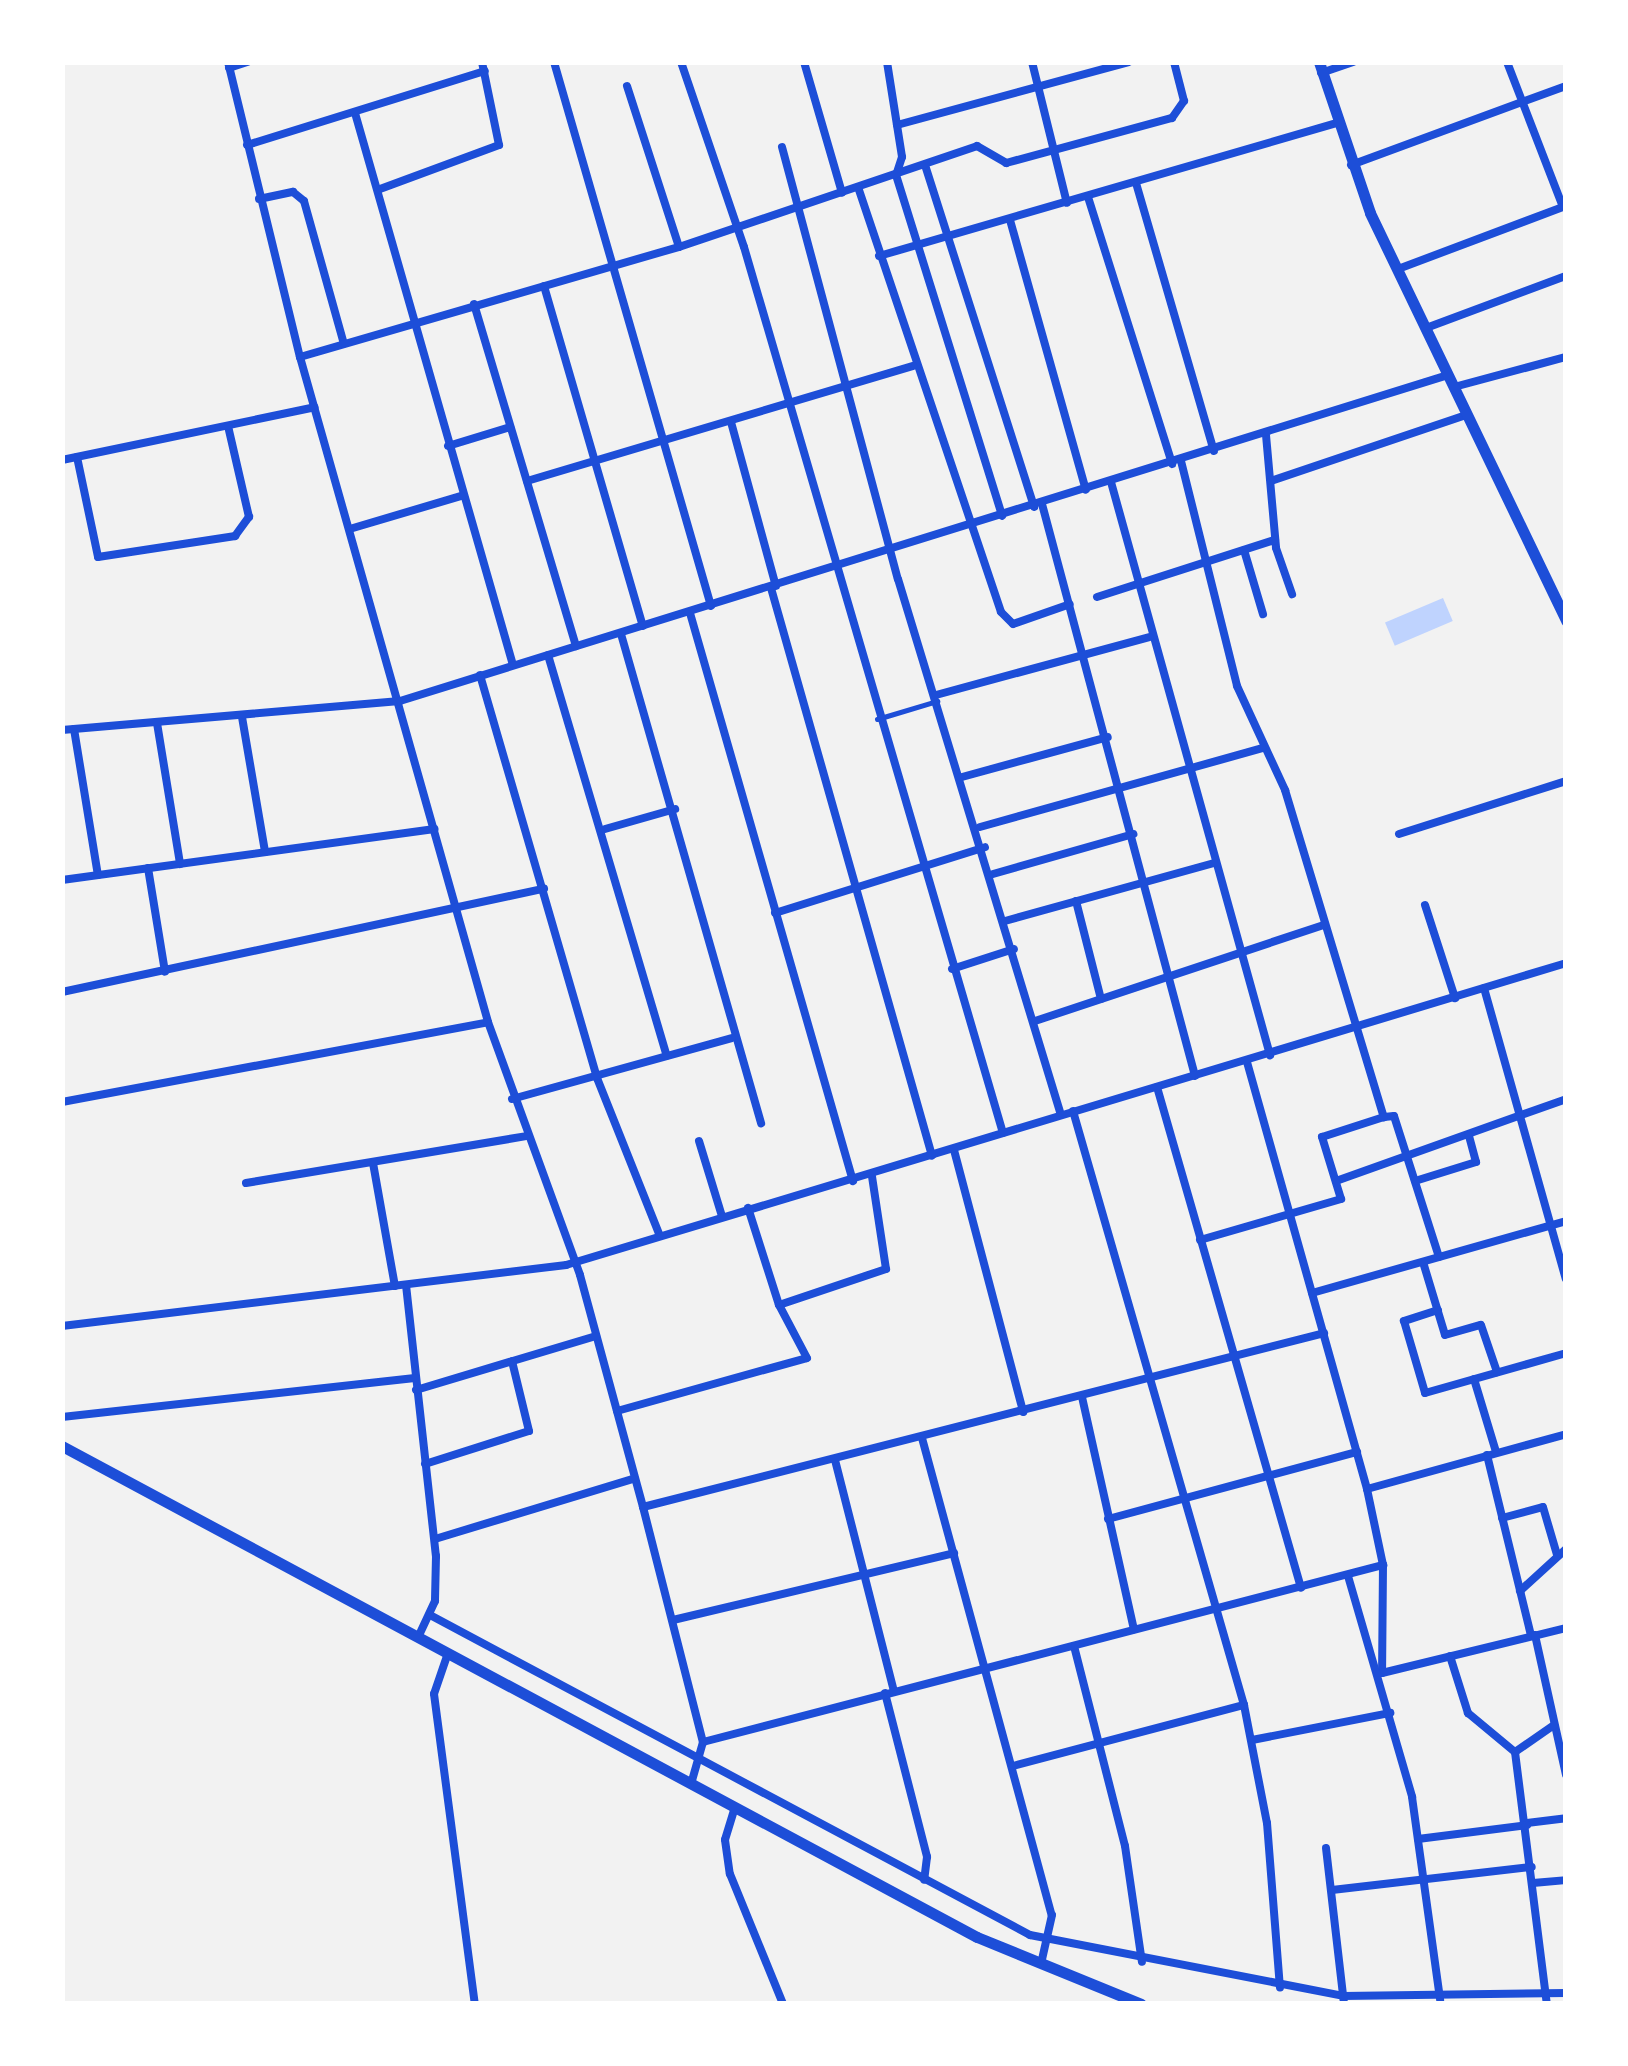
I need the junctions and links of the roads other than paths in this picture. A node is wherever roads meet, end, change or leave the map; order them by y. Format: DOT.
graph roads {
  1 [pos="248,62"];
  2 [pos="554,62"];
  3 [pos="681,62"];
  4 [pos="804,62"];
  5 [pos="887,62"];
  6 [pos="1032,62"];
  7 [pos="1129,62"];
  8 [pos="1174,62"];
  9 [pos="1353,62"];
  10 [pos="1507,62"];
  11 [pos="228,65"];
  12 [pos="484,67"];
  13 [pos="1320,68"];
  14 [pos="627,86"];
  15 [pos="1566,86"];
  16 [pos="1038,88"];
  17 [pos="1522,102"];
  18 [pos="355,114"];
  19 [pos="1337,123"];
  20 [pos="896,125"];
  21 [pos="247,146"];
  22 [pos="782,147"];
  23 [pos="1054,152"];
  24 [pos="926,165"];
  25 [pos="1351,165"];
  26 [pos="896,175"];
  27 [pos="1136,183"];
  28 [pos="858,187"];
  29 [pos="380,189"];
  30 [pos="842,193"];
  31 [pos="1088,197"];
  32 [pos="259,198"];
  33 [pos="1067,203"];
  34 [pos="1564,207"];
  35 [pos="798,208"];
  36 [pos="1010,220"];
  37 [pos="737,227"];
  38 [pos="947,237"];
  39 [pos="918,246"];
  40 [pos="679,247"];
  41 [pos="879,256"];
  42 [pos="616,267"];
  43 [pos="1398,269"];
  44 [pos="1566,276"];
  45 [pos="544,286"];
  46 [pos="474,304"];
  47 [pos="414,322"];
  48 [pos="1426,328"];
  49 [pos="344,344"];
  50 [pos="300,357"];
  51 [pos="1566,357"];
  52 [pos="912,366"];
  53 [pos="1451,381"];
  54 [pos="852,383"];
  55 [pos="790,402"];
  56 [pos="316,407"];
  57 [pos="1466,415"];
  58 [pos="731,422"];
  59 [pos="228,426"];
  60 [pos="510,427"];
  61 [pos="1266,435"];
  62 [pos="662,442"];
  63 [pos="448,446"];
  64 [pos="1214,451"];
  65 [pos="77,457"];
  66 [pos="62,460"];
  67 [pos="594,461"];
  68 [pos="1176,463"];
  69 [pos="1272,481"];
  70 [pos="526,482"];
  71 [pos="1111,482"];
  72 [pos="1086,490"];
  73 [pos="461,496"];
  74 [pos="1038,505"];
  75 [pos="1002,516"];
  76 [pos="969,526"];
  77 [pos="354,528"];
  78 [pos="1274,540"];
  79 [pos="1244,550"];
  80 [pos="894,551"];
  81 [pos="1203,563"];
  82 [pos="832,568"];
  83 [pos="774,587"];
  84 [pos="1138,587"];
  85 [pos="1292,594"];
  86 [pos="1097,597"];
  87 [pos="1070,604"];
  88 [pos="710,606"];
  89 [pos="690,612"];
  90 [pos="1264,614"];
  91 [pos="1566,621"];
  92 [pos="643,626"];
  93 [pos="621,634"];
  94 [pos="1149,637"];
  95 [pos="576,646"];
  96 [pos="1084,654"];
  97 [pos="548,655"];
  98 [pos="513,664"];
  99 [pos="480,675"];
  100 [pos="937,698"];
  101 [pos="400,701"];
  102 [pos="242,717"];
  103 [pos="877,719"];
  104 [pos="157,723"];
  105 [pos="74,729"];
  106 [pos="62,730"];
  107 [pos="1108,737"];
  108 [pos="1262,748"];
  109 [pos="1184,768"];
  110 [pos="962,777"];
  111 [pos="1566,781"];
  112 [pos="1119,785"];
  113 [pos="675,810"];
  114 [pos="980,827"];
  115 [pos="605,828"];
  116 [pos="434,829"];
  117 [pos="1134,834"];
  118 [pos="1399,834"];
  119 [pos="985,847"];
  120 [pos="265,852"];
  121 [pos="1214,863"];
  122 [pos="180,864"];
  123 [pos="148,868"];
  124 [pos="919,868"];
  125 [pos="993,874"];
  126 [pos="98,875"];
  127 [pos="62,880"];
  128 [pos="1145,882"];
  129 [pos="855,887"];
  130 [pos="544,889"];
  131 [pos="1076,901"];
  132 [pos="1425,905"];
  133 [pos="458,910"];
  134 [pos="775,913"];
  135 [pos="1006,921"];
  136 [pos="1324,925"];
  137 [pos="1014,949"];
  138 [pos="1239,954"];
  139 [pos="1566,963"];
  140 [pos="952,970"];
  141 [pos="165,972"];
  142 [pos="1166,978"];
  143 [pos="1484,988"];
  144 [pos="62,992"];
  145 [pos="1455,998"];
  146 [pos="1101,1000"];
  147 [pos="1034,1020"];
  148 [pos="488,1022"];
  149 [pos="1358,1027"];
  150 [pos="732,1038"];
  151 [pos="1270,1055"];
  152 [pos="666,1056"];
  153 [pos="1247,1062"];
  154 [pos="1195,1076"];
  155 [pos="598,1078"];
  156 [pos="1157,1087"];
  157 [pos="512,1099"];
  158 [pos="1566,1099"];
  159 [pos="62,1102"];
  160 [pos="1073,1112"];
  161 [pos="1519,1114"];
  162 [pos="1061,1115"];
  163 [pos="1384,1117"];
  164 [pos="761,1123"];
  165 [pos="1003,1133"];
  166 [pos="1468,1135"];
  167 [pos="526,1136"];
  168 [pos="699,1142"];
  169 [pos="954,1150"];
  170 [pos="932,1156"];
  171 [pos="1407,1156"];
  172 [pos="373,1163"];
  173 [pos="872,1176"];
  174 [pos="853,1181"];
  175 [pos="1336,1181"];
  176 [pos="1415,1181"];
  177 [pos="246,1183"];
  178 [pos="748,1208"];
  179 [pos="1289,1215"];
  180 [pos="722,1216"];
  181 [pos="1566,1222"];
  182 [pos="1550,1226"];
  183 [pos="659,1234"];
  184 [pos="1200,1240"];
  185 [pos="1440,1257"];
  186 [pos="1423,1262"];
  187 [pos="573,1263"];
  188 [pos="1566,1279"];
  189 [pos="406,1285"];
  190 [pos="395,1286"];
  191 [pos="1312,1293"];
  192 [pos="779,1306"];
  193 [pos="1438,1310"];
  194 [pos="62,1326"];
  195 [pos="1324,1334"];
  196 [pos="596,1336"];
  197 [pos="1566,1353"];
  198 [pos="1236,1357"];
  199 [pos="512,1361"];
  200 [pos="1497,1372"];
  201 [pos="415,1378"];
  202 [pos="1474,1378"];
  203 [pos="1151,1380"];
  204 [pos="416,1390"];
  205 [pos="1082,1397"];
  206 [pos="617,1411"];
  207 [pos="1024,1412"];
  208 [pos="62,1417"];
  209 [pos="1566,1434"];
  210 [pos="922,1438"];
  211 [pos="62,1446"];
  212 [pos="1356,1452"];
  213 [pos="1492,1453"];
  214 [pos="835,1460"];
  215 [pos="425,1464"];
  216 [pos="1272,1475"];
  217 [pos="633,1479"];
  218 [pos="1367,1489"];
  219 [pos="1185,1498"];
  220 [pos="643,1506"];
  221 [pos="1502,1518"];
  222 [pos="1108,1519"];
  223 [pos="434,1540"];
  224 [pos="1562,1552"];
  225 [pos="954,1553"];
  226 [pos="1383,1565"];
  227 [pos="864,1575"];
  228 [pos="1348,1576"];
  229 [pos="1301,1588"];
  230 [pos="1520,1591"];
  231 [pos="1219,1608"];
  232 [pos="430,1615"];
  233 [pos="672,1620"];
  234 [pos="1566,1628"];
  235 [pos="1134,1630"];
  236 [pos="1533,1636"];
  237 [pos="418,1638"];
  238 [pos="1074,1646"];
  239 [pos="448,1653"];
  240 [pos="1450,1656"];
  241 [pos="986,1668"];
  242 [pos="1382,1673"];
  243 [pos="889,1692"];
  244 [pos="1244,1706"];
  245 [pos="1390,1713"];
  246 [pos="1554,1726"];
  247 [pos="1252,1740"];
  248 [pos="703,1742"];
  249 [pos="1100,1744"];
  250 [pos="1515,1752"];
  251 [pos="701,1761"];
  252 [pos="1013,1766"];
  253 [pos="1566,1775"];
  254 [pos="692,1784"];
  255 [pos="735,1808"];
  256 [pos="1566,1818"];
  257 [pos="1527,1824"];
  258 [pos="1418,1839"];
  259 [pos="1326,1848"];
  260 [pos="1532,1867"];
  261 [pos="924,1880"];
  262 [pos="1424,1880"];
  263 [pos="1566,1880"];
  264 [pos="1533,1883"];
  265 [pos="1332,1890"];
  266 [pos="1051,1940"];
  267 [pos="1142,1962"];
  268 [pos="1040,1967"];
  269 [pos="1280,1987"];
  270 [pos="1566,1993"];
  271 [pos="1343,2000"];
  272 [pos="1440,2000"];
  273 [pos="1547,2000"];
  274 [pos="475,2004"];
  275 [pos="783,2004"];
  276 [pos="1141,2004"];
  1 -- 11 [label="street"];
  2 -- 42 [label="street"];
  3 -- 37 [label="street"];
  4 -- 30 [label="street"];
  5 -- 20 [label="street"];
  6 -- 16 [label="street"];
  7 -- 16 [label="street"];
  8 -- 23 [label="street"];
  9 -- 13 [label="street"];
  10 -- 17 [label="street"];
  11 -- 21 [label="street"];
  12 -- 18 [label="street"];
  12 -- 29 [label="street"];
  13 -- 19 [label="main road"];
  14 -- 40 [label="street"];
  15 -- 17 [label="street"];
  16 -- 20 [label="street"];
  16 -- 23 [label="street"];
  17 -- 25 [label="street"];
  17 -- 34 [label="street"];
  18 -- 21 [label="street"];
  18 -- 29 [label="street"];
  19 -- 25 [label="main road"];
  19 -- 27 [label="street"];
  20 -- 26 [label="street"];
  21 -- 32 [label="street"];
  22 -- 35 [label="street"];
  23 -- 24 [label="street"];
  23 -- 33 [label="street"];
  24 -- 26 [label="street"];
  24 -- 38 [label="street"];
  25 -- 43 [label="main road"];
  26 -- 28 [label="street"];
  26 -- 39 [label="street"];
  27 -- 31 [label="street"];
  27 -- 64 [label="street"];
  28 -- 30 [label="street"];
  28 -- 41 [label="street"];
  29 -- 47 [label="street"];
  30 -- 35 [label="street"];
  31 -- 33 [label="street"];
  31 -- 68 [label="street"];
  32 -- 49 [label="street"];
  32 -- 50 [label="street"];
  33 -- 36 [label="street"];
  34 -- 43 [label="street"];
  35 -- 37 [label="street"];
  35 -- 54 [label="street"];
  36 -- 38 [label="street"];
  36 -- 72 [label="street"];
  37 -- 40 [label="street"];
  37 -- 55 [label="street"];
  38 -- 39 [label="street"];
  38 -- 74 [label="street"];
  39 -- 41 [label="street"];
  39 -- 75 [label="street"];
  40 -- 42 [label="street"];
  41 -- 52 [label="street"];
  42 -- 45 [label="street"];
  42 -- 62 [label="street"];
  43 -- 48 [label="main road"];
  44 -- 48 [label="street"];
  45 -- 46 [label="street"];
  45 -- 67 [label="street"];
  46 -- 47 [label="street"];
  46 -- 60 [label="street"];
  47 -- 49 [label="street"];
  47 -- 63 [label="street"];
  48 -- 53 [label="main road"];
  49 -- 50 [label="street"];
  50 -- 56 [label="street"];
  51 -- 53 [label="street"];
  52 -- 54 [label="street"];
  52 -- 76 [label="street"];
  53 -- 57 [label="main road"];
  53 -- 61 [label="street"];
  54 -- 55 [label="street"];
  54 -- 80 [label="street"];
  55 -- 58 [label="street"];
  55 -- 82 [label="street"];
  56 -- 59 [label="street"];
  56 -- 77 [label="street"];
  57 -- 69 [label="street"];
  57 -- 91 [label="main road"];
  58 -- 62 [label="street"];
  58 -- 83 [label="street"];
  59 -- 65 [label="street"];
  59 -- 65 [label="street"];
  60 -- 63 [label="street"];
  60 -- 70 [label="street"];
  61 -- 64 [label="street"];
  61 -- 69 [label="street"];
  62 -- 67 [label="street"];
  62 -- 88 [label="street"];
  63 -- 73 [label="street"];
  64 -- 68 [label="street"];
  65 -- 66 [label="street"];
  67 -- 70 [label="street"];
  67 -- 92 [label="street"];
  68 -- 71 [label="street"];
  68 -- 81 [label="street"];
  69 -- 78 [label="street"];
  70 -- 95 [label="street"];
  71 -- 72 [label="street"];
  71 -- 84 [label="street"];
  72 -- 74 [label="street"];
  73 -- 77 [label="street"];
  73 -- 98 [label="street"];
  74 -- 75 [label="street"];
  74 -- 87 [label="street"];
  75 -- 76 [label="street"];
  76 -- 80 [label="street"];
  76 -- 87 [label="street"];
  77 -- 101 [label="street"];
  78 -- 79 [label="street"];
  78 -- 85 [label="street"];
  79 -- 81 [label="street"];
  79 -- 90 [label="street"];
  80 -- 82 [label="street"];
  80 -- 100 [label="street"];
  81 -- 84 [label="street"];
  81 -- 108 [label="street"];
  82 -- 83 [label="street"];
  82 -- 103 [label="street"];
  83 -- 88 [label="street"];
  83 -- 129 [label="street"];
  84 -- 86 [label="street"];
  84 -- 94 [label="street"];
  87 -- 96 [label="street"];
  88 -- 89 [label="street"];
  89 -- 92 [label="street"];
  89 -- 134 [label="street"];
  92 -- 93 [label="street"];
  93 -- 95 [label="street"];
  93 -- 113 [label="street"];
  94 -- 96 [label="street"];
  94 -- 109 [label="street"];
  95 -- 97 [label="street"];
  96 -- 100 [label="street"];
  96 -- 107 [label="street"];
  97 -- 98 [label="street"];
  97 -- 115 [label="street"];
  98 -- 99 [label="street"];
  99 -- 101 [label="street"];
  99 -- 130 [label="street"];
  100 -- 103 [label="street"];
  100 -- 110 [label="street"];
  101 -- 102 [label="street"];
  101 -- 116 [label="street"];
  102 -- 104 [label="street"];
  102 -- 120 [label="street"];
  103 -- 124 [label="street"];
  104 -- 105 [label="street"];
  104 -- 122 [label="street"];
  105 -- 106 [label="street"];
  105 -- 126 [label="street"];
  107 -- 110 [label="street"];
  107 -- 112 [label="street"];
  108 -- 109 [label="street"];
  108 -- 136 [label="street"];
  109 -- 112 [label="street"];
  109 -- 121 [label="street"];
  110 -- 114 [label="street"];
  111 -- 118 [label="street"];
  112 -- 114 [label="street"];
  112 -- 117 [label="street"];
  113 -- 115 [label="street"];
  113 -- 150 [label="street"];
  114 -- 119 [label="street"];
  115 -- 152 [label="street"];
  116 -- 120 [label="street"];
  116 -- 133 [label="street"];
  117 -- 125 [label="street"];
  117 -- 128 [label="street"];
  119 -- 124 [label="street"];
  119 -- 125 [label="street"];
  120 -- 122 [label="street"];
  121 -- 128 [label="street"];
  121 -- 138 [label="street"];
  122 -- 123 [label="street"];
  123 -- 126 [label="street"];
  123 -- 141 [label="street"];
  124 -- 129 [label="street"];
  124 -- 140 [label="street"];
  125 -- 135 [label="street"];
  126 -- 127 [label="street"];
  128 -- 131 [label="street"];
  128 -- 142 [label="street"];
  129 -- 134 [label="street"];
  129 -- 170 [label="street"];
  130 -- 133 [label="street"];
  130 -- 155 [label="street"];
  131 -- 135 [label="street"];
  131 -- 146 [label="street"];
  132 -- 145 [label="street"];
  133 -- 141 [label="street"];
  133 -- 148 [label="street"];
  134 -- 174 [label="street"];
  135 -- 137 [label="street"];
  136 -- 138 [label="street"];
  136 -- 149 [label="street"];
  137 -- 140 [label="street"];
  137 -- 147 [label="street"];
  138 -- 142 [label="street"];
  138 -- 151 [label="street"];
  139 -- 143 [label="street"];
  140 -- 165 [label="street"];
  141 -- 144 [label="street"];
  142 -- 146 [label="street"];
  142 -- 154 [label="street"];
  143 -- 145 [label="street"];
  143 -- 161 [label="street"];
  145 -- 149 [label="street"];
  146 -- 147 [label="street"];
  147 -- 162 [label="street"];
  148 -- 157 [label="street"];
  148 -- 159 [label="street"];
  149 -- 151 [label="street"];
  149 -- 163 [label="street"];
  150 -- 152 [label="street"];
  150 -- 164 [label="street"];
  151 -- 153 [label="street"];
  152 -- 155 [label="street"];
  153 -- 154 [label="street"];
  153 -- 179 [label="street"];
  154 -- 156 [label="street"];
  155 -- 157 [label="street"];
  155 -- 183 [label="street"];
  156 -- 160 [label="street"];
  156 -- 184 [label="street"];
  157 -- 167 [label="street"];
  158 -- 161 [label="street"];
  160 -- 162 [label="street"];
  160 -- 203 [label="street"];
  161 -- 166 [label="street"];
  161 -- 182 [label="street"];
  162 -- 165 [label="street"];
  163 -- 171 [label="street"];
  163 -- 175 [label="street"];
  165 -- 169 [label="street"];
  166 -- 171 [label="street"];
  166 -- 176 [label="street"];
  167 -- 172 [label="street"];
  167 -- 187 [label="street"];
  168 -- 180 [label="street"];
  169 -- 170 [label="street"];
  169 -- 207 [label="street"];
  170 -- 173 [label="street"];
  171 -- 175 [label="street"];
  171 -- 176 [label="street"];
  172 -- 177 [label="street"];
  172 -- 190 [label="street"];
  173 -- 174 [label="street"];
  173 -- 192 [label="street"];
  174 -- 178 [label="street"];
  175 -- 179 [label="street"];
  176 -- 185 [label="street"];
  178 -- 180 [label="street"];
  178 -- 192 [label="street"];
  179 -- 184 [label="street"];
  179 -- 191 [label="street"];
  180 -- 183 [label="street"];
  181 -- 182 [label="street"];
  182 -- 185 [label="street"];
  182 -- 188 [label="street"];
  183 -- 187 [label="street"];
  184 -- 198 [label="street"];
  185 -- 186 [label="street"];
  186 -- 191 [label="street"];
  186 -- 193 [label="street"];
  187 -- 189 [label="street"];
  187 -- 196 [label="street"];
  189 -- 190 [label="street"];
  189 -- 201 [label="street"];
  190 -- 194 [label="street"];
  191 -- 195 [label="street"];
  192 -- 206 [label="street"];
  193 -- 200 [label="street"];
  193 -- 202 [label="street"];
  195 -- 198 [label="street"];
  195 -- 212 [label="street"];
  196 -- 199 [label="street"];
  196 -- 206 [label="street"];
  197 -- 200 [label="street"];
  198 -- 203 [label="street"];
  198 -- 216 [label="street"];
  199 -- 204 [label="street"];
  199 -- 215 [label="street"];
  200 -- 202 [label="street"];
  201 -- 204 [label="street"];
  201 -- 208 [label="street"];
  202 -- 213 [label="street"];
  203 -- 205 [label="street"];
  203 -- 219 [label="street"];
  204 -- 215 [label="street"];
  205 -- 207 [label="street"];
  205 -- 222 [label="street"];
  206 -- 217 [label="street"];
  207 -- 210 [label="street"];
  209 -- 213 [label="street"];
  210 -- 214 [label="street"];
  210 -- 225 [label="street"];
  211 -- 237 [label="main road"];
  212 -- 216 [label="street"];
  212 -- 218 [label="street"];
  213 -- 218 [label="street"];
  213 -- 221 [label="street"];
  214 -- 220 [label="street"];
  214 -- 227 [label="street"];
  215 -- 223 [label="street"];
  216 -- 219 [label="street"];
  216 -- 229 [label="street"];
  217 -- 220 [label="street"];
  217 -- 223 [label="street"];
  218 -- 226 [label="street"];
  219 -- 222 [label="street"];
  219 -- 231 [label="street"];
  220 -- 233 [label="street"];
  221 -- 224 [label="street"];
  221 -- 230 [label="street"];
  222 -- 235 [label="street"];
  223 -- 232 [label="street"];
  224 -- 230 [label="street"];
  225 -- 227 [label="street"];
  225 -- 241 [label="street"];
  226 -- 228 [label="street"];
  226 -- 242 [label="street"];
  227 -- 233 [label="street"];
  227 -- 243 [label="street"];
  228 -- 229 [label="street"];
  228 -- 242 [label="street"];
  229 -- 231 [label="street"];
  230 -- 236 [label="street"];
  231 -- 235 [label="street"];
  231 -- 244 [label="street"];
  232 -- 237 [label="street"];
  232 -- 251 [label="street"];
  233 -- 248 [label="street"];
  234 -- 236 [label="street"];
  235 -- 238 [label="street"];
  236 -- 240 [label="street"];
  236 -- 246 [label="street"];
  237 -- 239 [label="main road"];
  238 -- 241 [label="street"];
  238 -- 249 [label="street"];
  239 -- 254 [label="main road"];
  239 -- 274 [label="street"];
  240 -- 242 [label="street"];
  240 -- 250 [label="street"];
  241 -- 243 [label="street"];
  241 -- 252 [label="street"];
  242 -- 245 [label="street"];
  243 -- 248 [label="street"];
  243 -- 261 [label="street"];
  244 -- 247 [label="street"];
  244 -- 249 [label="street"];
  245 -- 247 [label="street"];
  245 -- 258 [label="street"];
  246 -- 250 [label="street"];
  246 -- 253 [label="street"];
  247 -- 269 [label="street"];
  248 -- 251 [label="street"];
  249 -- 252 [label="street"];
  249 -- 267 [label="street"];
  250 -- 257 [label="street"];
  251 -- 254 [label="street"];
  251 -- 261 [label="street"];
  252 -- 266 [label="street"];
  254 -- 255 [label="main road"];
  255 -- 268 [label="main road"];
  255 -- 275 [label="street"];
  256 -- 257 [label="street"];
  257 -- 258 [label="street"];
  257 -- 260 [label="street"];
  258 -- 262 [label="street"];
  259 -- 265 [label="street"];
  260 -- 262 [label="street"];
  260 -- 264 [label="street"];
  261 -- 266 [label="street"];
  262 -- 265 [label="street"];
  262 -- 272 [label="street"];
  263 -- 264 [label="street"];
  264 -- 273 [label="street"];
  265 -- 271 [label="street"];
  266 -- 267 [label="street"];
  266 -- 268 [label="street"];
  267 -- 269 [label="street"];
  268 -- 276 [label="main road"];
  269 -- 271 [label="street"];
  270 -- 273 [label="street"];
  271 -- 272 [label="street"];
  272 -- 273 [label="street"];
}
